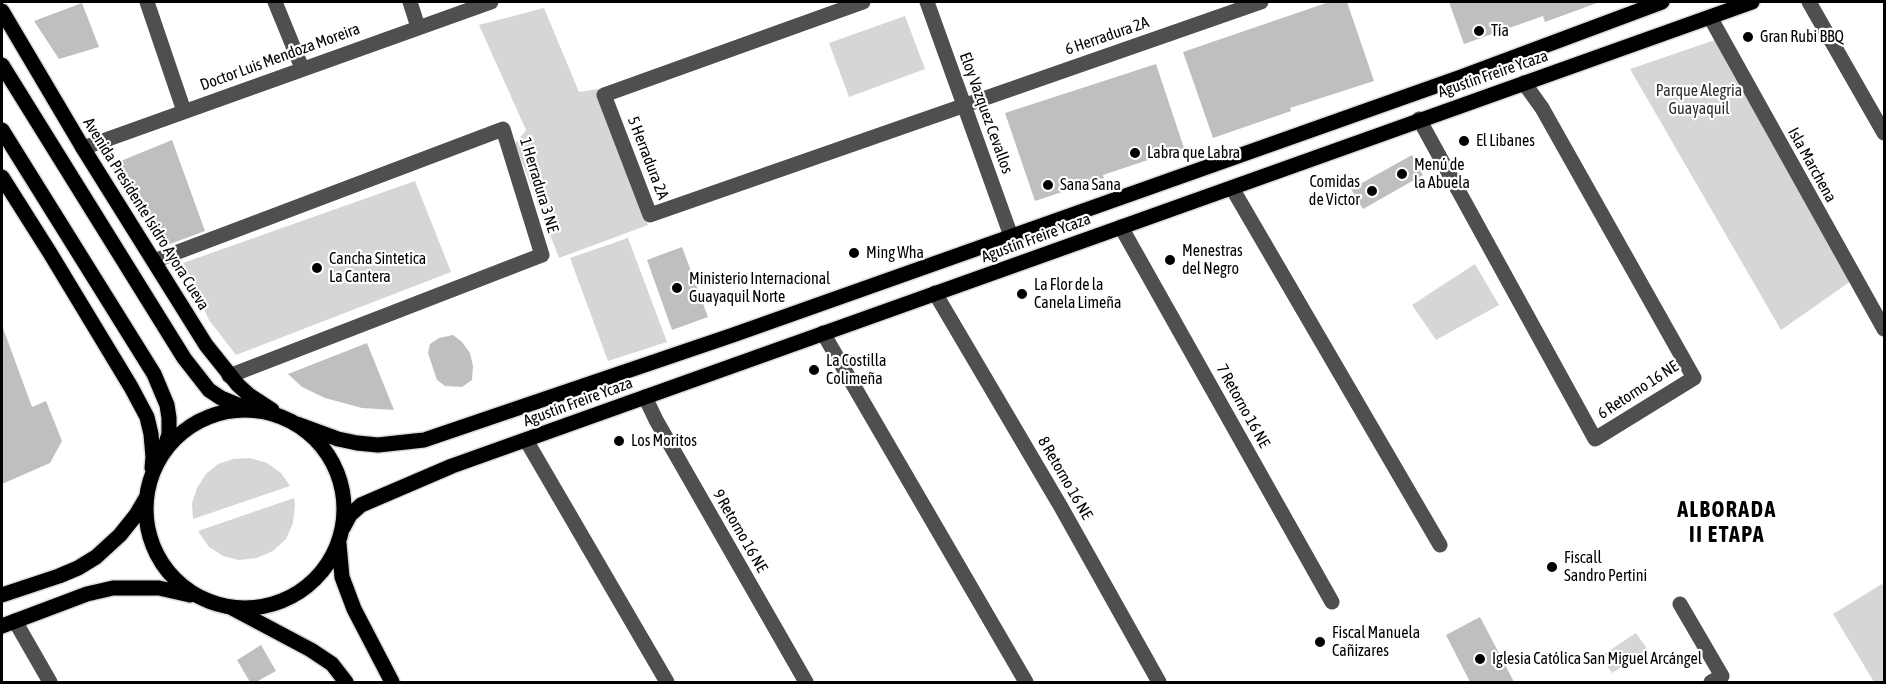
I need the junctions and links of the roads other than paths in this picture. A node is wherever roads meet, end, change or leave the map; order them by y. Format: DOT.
graph roads {
  1 [pos="147,2"];
  2 [pos="275,2"];
  3 [pos="410,2"];
  4 [pos="490,2"];
  5 [pos="863,2"];
  6 [pos="927,2"];
  7 [pos="1261,2"];
  8 [pos="1662,2"];
  9 [pos="1752,2"];
  10 [pos="1809,2"];
  11 [pos="2,11"];
  12 [pos="1710,17"];
  13 [pos="418,27"];
  14 [pos="2,65"];
  15 [pos="302,68"];
  16 [pos="1524,83"];
  17 [pos="965,105"];
  18 [pos="184,111"];
  19 [pos="1419,119"];
  20 [pos="2,130"];
  21 [pos="1884,133"];
  22 [pos="83,147"];
  23 [pos="2,177"];
  24 [pos="1232,188"];
  25 [pos="1121,227"];
  26 [pos="1011,236"];
  27 [pos="154,261"];
  28 [pos="935,293"];
  29 [pos="1884,329"];
  30 [pos="823,333"];
  31 [pos="229,376"];
  32 [pos="645,397"];
  33 [pos="251,410"];
  34 [pos="282,417"];
  35 [pos="297,424"];
  36 [pos="525,440"];
  37 [pos="162,454"];
  38 [pos="148,491"];
  39 [pos="341,535"];
  40 [pos="1440,545"];
  41 [pos="2,595"];
  42 [pos="210,601"];
  43 [pos="1332,602"];
  44 [pos="1680,604"];
  45 [pos="227,606"];
  46 [pos="8,624"];
  47 [pos="383,667"];
  48 [pos="50,682"];
  49 [pos="346,682"];
  50 [pos="392,682"];
  51 [pos="399,682"];
  52 [pos="667,682"];
  53 [pos="806,682"];
  54 [pos="1026,682"];
  55 [pos="1159,682"];
  56 [pos="1712,682"];
  1 -- 18 [label="street"];
  2 -- 15 [label="street"];
  3 -- 13 [label="street"];
  4 -- 13 [label="street, Doctor Luis Mendoza Moreira"];
  5 -- 17 [label="street, 5 Herradura 2A"];
  6 -- 17 [label="street, Eloy Vazquez Cevallos"];
  7 -- 17 [label="street, 6 Herradura 2A"];
  8 -- 26 [label="main road, Agustín Freire Ycaza"];
  9 -- 12 [label="main road, Agustín Freire Ycaza"];
  10 -- 21 [label="street"];
  11 -- 22 [label="main road, Avenida Presidente Isidro Ayora Cueva"];
  12 -- 16 [label="main road, Agustín Freire Ycaza"];
  12 -- 29 [label="street, Isla Marchena"];
  13 -- 15 [label="street, Doctor Luis Mendoza Moreira"];
  14 -- 33 [label="main road"];
  15 -- 18 [label="street, Doctor Luis Mendoza Moreira"];
  16 -- 19 [label="main road, Agustín Freire Ycaza"];
  16 -- 19 [label="street, 6 Retorno 16 NE"];
  17 -- 26 [label="street, Eloy Vazquez Cevallos"];
  18 -- 22 [label="street, Doctor Luis Mendoza Moreira"];
  19 -- 24 [label="main road, Agustín Freire Ycaza"];
  20 -- 37 [label="main road"];
  22 -- 27 [label="main road, Avenida Presidente Isidro Ayora Cueva"];
  23 -- 38 [label="main road"];
  24 -- 25 [label="main road, Agustín Freire Ycaza"];
  24 -- 40 [label="street"];
  25 -- 28 [label="main road, Agustín Freire Ycaza"];
  25 -- 43 [label="street, 7 Retorno 16 NE"];
  26 -- 35 [label="main road, Agustín Freire Ycaza"];
  27 -- 31 [label="main road, Avenida Presidente Isidro Ayora Cueva"];
  27 -- 31 [label="street, 1 Herradura 3 NE"];
  28 -- 30 [label="main road, Agustín Freire Ycaza"];
  28 -- 55 [label="street, 8 Retorno 16 NE"];
  30 -- 32 [label="main road, Agustín Freire Ycaza"];
  30 -- 54 [label="street"];
  31 -- 34 [label="main road, Avenida Presidente Isidro Ayora Cueva"];
  32 -- 36 [label="main road, Agustín Freire Ycaza"];
  32 -- 53 [label="street, 9 Retorno 16 NE"];
  33 -- 34 [label="main road"];
  33 -- 37 [label="main road"];
  34 -- 35 [label="main road"];
  35 -- 39 [label="main road"];
  36 -- 39 [label="main road, Agustín Freire Ycaza"];
  36 -- 52 [label="street"];
  37 -- 38 [label="main road"];
  38 -- 41 [label="main road"];
  38 -- 42 [label="main road"];
  39 -- 45 [label="main road"];
  39 -- 47 [label="main road"];
  42 -- 45 [label="main road"];
  42 -- 46 [label="main road"];
  44 -- 56 [label="street"];
  45 -- 49 [label="main road"];
  46 -- 48 [label="street"];
  47 -- 50 [label="main road"];
  47 -- 51 [label="main road"];
}
